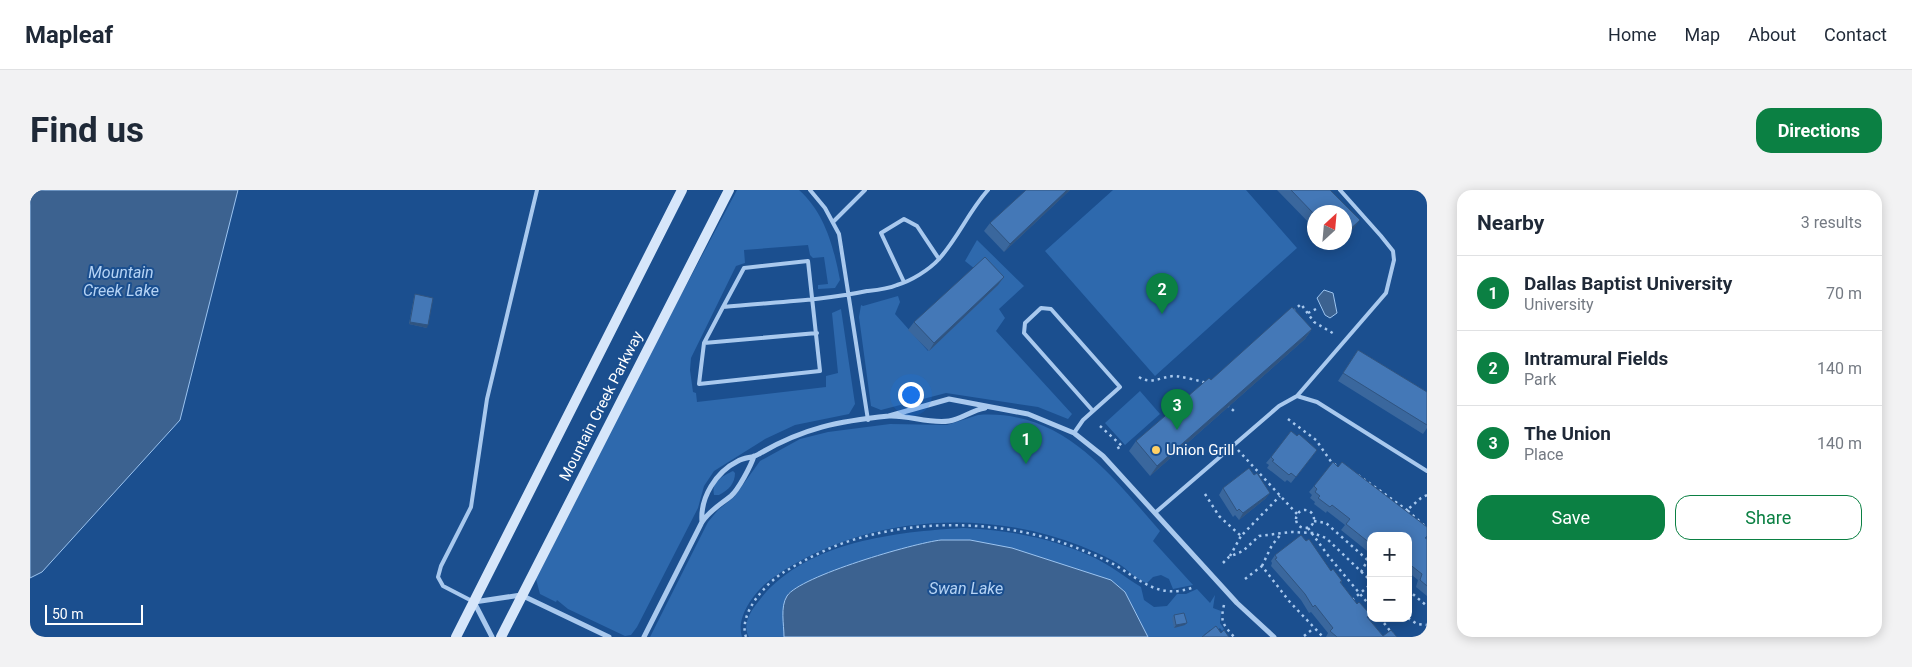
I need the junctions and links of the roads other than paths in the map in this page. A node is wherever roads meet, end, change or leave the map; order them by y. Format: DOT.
graph roads {
  1 [pos="537,190"];
  2 [pos="682,190"];
  3 [pos="729,190"];
  4 [pos="810,190"];
  5 [pos="865,190"];
  6 [pos="988,190"];
  7 [pos="1340,190"];
  8 [pos="834,221"];
  9 [pos="939,259"];
  10 [pos="904,282"];
  11 [pos="847,295"];
  12 [pos="813,298"];
  13 [pos="722,307"];
  14 [pos="817,333"];
  15 [pos="704,344"];
  16 [pos="1297,396"];
  17 [pos="990,408"];
  18 [pos="1093,411"];
  19 [pos="889,416"];
  20 [pos="868,420"];
  21 [pos="1074,432"];
  22 [pos="754,456"];
  23 [pos="1427,472"];
  24 [pos="1156,512"];
  25 [pos="702,522"];
  26 [pos="522,595"];
  27 [pos="474,602"];
  28 [pos="456,637"];
  29 [pos="492,637"];
  30 [pos="501,637"];
  31 [pos="609,637"];
  32 [pos="644,637"];
  33 [pos="1274,637"];
  1 -- 27 [label="lane"];
  2 -- 27 [label="main road, Mountain Creek Parkway"];
  3 -- 26 [label="main road, Mountain Creek Parkway"];
  4 -- 8 [label="lane"];
  5 -- 8 [label="lane"];
  6 -- 9 [label="lane"];
  7 -- 16 [label="lane"];
  8 -- 11 [label="lane"];
  9 -- 10 [label="lane"];
  9 -- 10 [label="lane"];
  10 -- 11 [label="lane"];
  11 -- 12 [label="lane"];
  11 -- 20 [label="lane"];
  12 -- 13 [label="lane"];
  12 -- 13 [label="lane"];
  12 -- 14 [label="lane"];
  13 -- 15 [label="lane"];
  14 -- 15 [label="lane"];
  14 -- 15 [label="lane"];
  16 -- 23 [label="lane"];
  16 -- 24 [label="lane"];
  17 -- 19 [label="street"];
  17 -- 19 [label="street"];
  17 -- 21 [label="street"];
  18 -- 18 [label="lane"];
  18 -- 21 [label="lane"];
  19 -- 20 [label="street"];
  20 -- 22 [label="street"];
  21 -- 24 [label="street"];
  22 -- 25 [label="street"];
  22 -- 25 [label="street"];
  24 -- 33 [label="street"];
  25 -- 32 [label="street"];
  26 -- 27 [label="street"];
  26 -- 30 [label="main road, Mountain Creek Parkway"];
  26 -- 31 [label="street"];
  27 -- 28 [label="main road, Mountain Creek Parkway"];
  27 -- 29 [label="street"];
}
